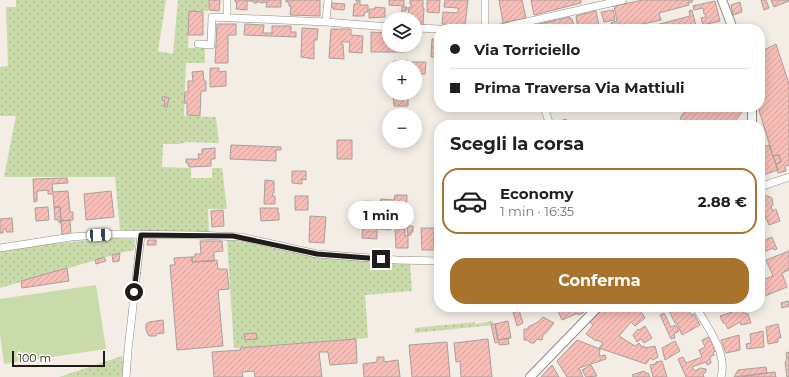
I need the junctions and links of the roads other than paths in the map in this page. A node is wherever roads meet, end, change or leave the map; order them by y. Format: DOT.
graph roads {
  1 [pos="227,0"];
  2 [pos="328,0"];
  3 [pos="485,0"];
  4 [pos="623,0"];
  5 [pos="722,0"];
  6 [pos="587,4"];
  7 [pos="227,17"];
  8 [pos="326,22"];
  9 [pos="485,24"];
  10 [pos="526,24"];
  11 [pos="731,24"];
  12 [pos="382,26"];
  13 [pos="422,28"];
  14 [pos="434,29"];
  15 [pos="198,44"];
  16 [pos="789,177"];
  17 [pos="765,185"];
  18 [pos="141,235"];
  19 [pos="0,248"];
  20 [pos="434,261"];
  21 [pos="593,312"];
  22 [pos="699,312"];
  23 [pos="126,377"];
  24 [pos="530,377"];
  25 [pos="721,377"];
  1 -- 7 [label="street"];
  2 -- 8 [label="street"];
  3 -- 9 [label="street"];
  4 -- 6 [label="street"];
  5 -- 11 [label="street"];
  6 -- 10 [label="street"];
  7 -- 8 [label="street"];
  7 -- 15 [label="street"];
  8 -- 12 [label="street"];
  13 -- 14 [label="street"];
  16 -- 17 [label="street"];
  18 -- 19 [label="street"];
  18 -- 20 [label="street"];
  18 -- 23 [label="street"];
  21 -- 24 [label="street"];
  22 -- 25 [label="street"];
}
